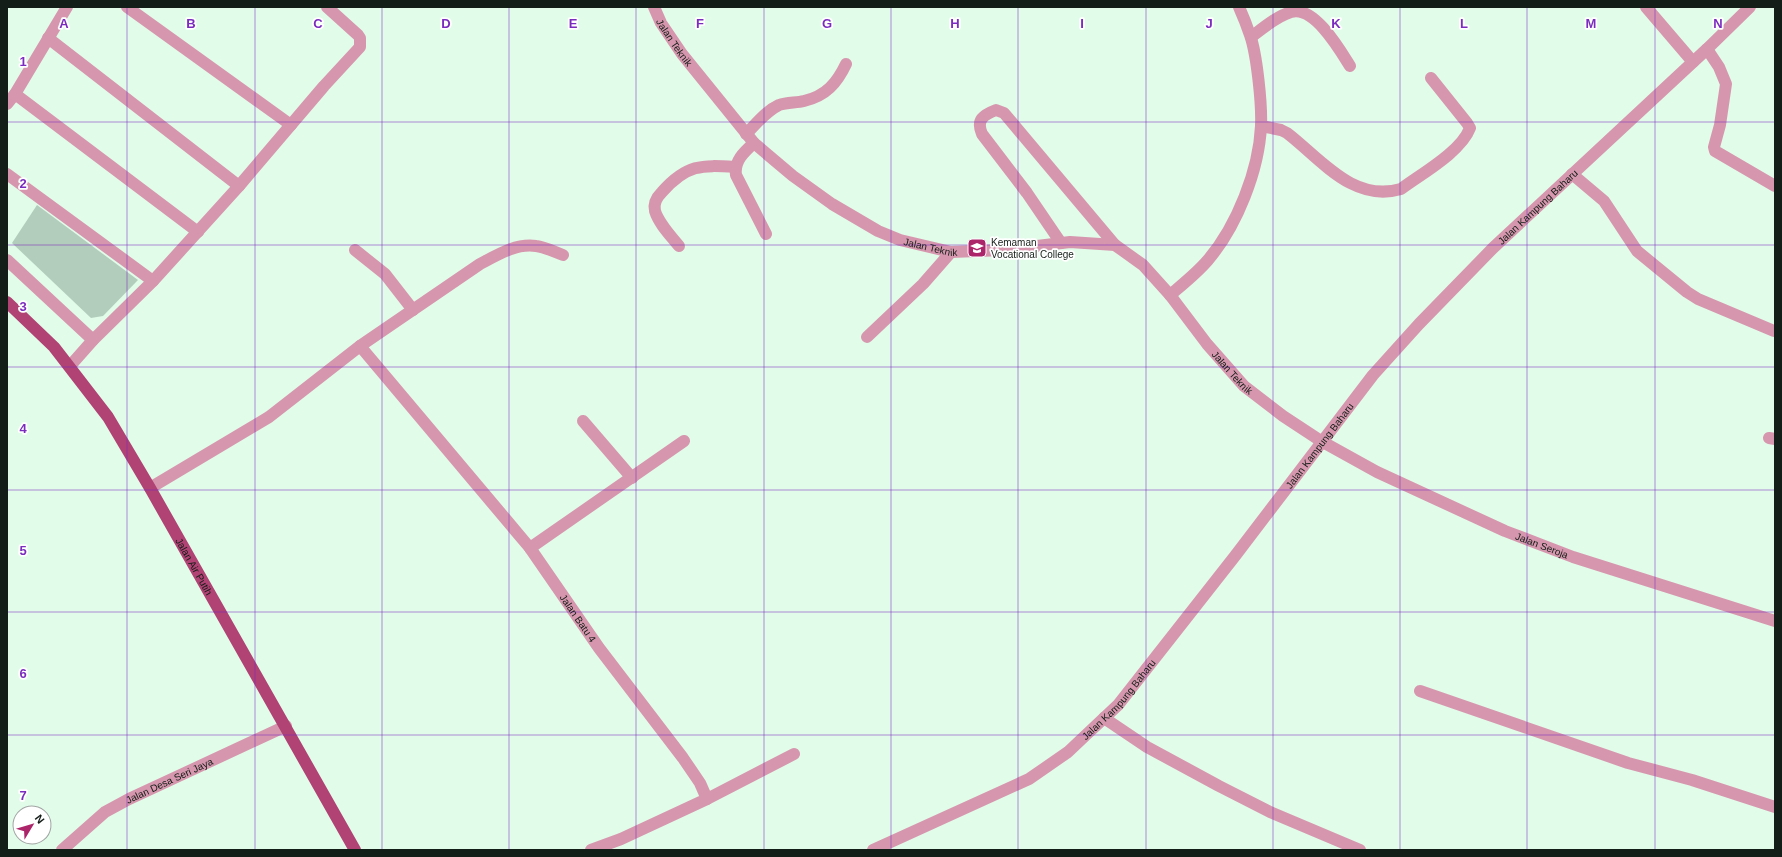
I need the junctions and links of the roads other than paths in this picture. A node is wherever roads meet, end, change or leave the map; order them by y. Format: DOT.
graph roads {
  1 [pos="67,7"];
  2 [pos="127,7"];
  3 [pos="327,7"];
  4 [pos="654,7"];
  5 [pos="1239,7"];
  6 [pos="1646,7"];
  7 [pos="1750,7"];
  8 [pos="1251,37"];
  9 [pos="48,38"];
  10 [pos="1707,49"];
  11 [pos="1693,62"];
  12 [pos="846,64"];
  13 [pos="1350,66"];
  14 [pos="1431,78"];
  15 [pos="15,94"];
  16 [pos="7,104"];
  17 [pos="291,125"];
  18 [pos="1261,126"];
  19 [pos="750,139"];
  20 [pos="736,167"];
  21 [pos="7,174"];
  22 [pos="1572,174"];
  23 [pos="239,186"];
  24 [pos="1775,186"];
  25 [pos="198,232"];
  26 [pos="766,234"];
  27 [pos="1061,243"];
  28 [pos="1114,245"];
  29 [pos="679,246"];
  30 [pos="355,250"];
  31 [pos="952,252"];
  32 [pos="563,255"];
  33 [pos="7,260"];
  34 [pos="153,281"];
  35 [pos="1170,295"];
  36 [pos="7,302"];
  37 [pos="413,310"];
  38 [pos="1774,331"];
  39 [pos="867,337"];
  40 [pos="93,340"];
  41 [pos="360,346"];
  42 [pos="70,366"];
  43 [pos="583,420"];
  44 [pos="684,441"];
  45 [pos="1321,441"];
  46 [pos="632,478"];
  47 [pos="150,488"];
  48 [pos="530,548"];
  49 [pos="1775,621"];
  50 [pos="1420,691"];
  51 [pos="1104,718"];
  52 [pos="286,726"];
  53 [pos="794,754"];
  54 [pos="707,799"];
  55 [pos="1775,807"];
  56 [pos="62,850"];
  57 [pos="355,850"];
  58 [pos="591,850"];
  59 [pos="873,850"];
  60 [pos="1360,850"];
  1 -- 9 [label="street"];
  2 -- 17 [label="street"];
  3 -- 17 [label="street"];
  4 -- 19 [label="street, Jalan Teknik"];
  5 -- 8 [label="street"];
  6 -- 11 [label="street"];
  7 -- 10 [label="street, Jalan Kampung Baharu"];
  8 -- 13 [label="street"];
  8 -- 18 [label="street"];
  9 -- 15 [label="street"];
  9 -- 23 [label="street"];
  10 -- 11 [label="street, Jalan Kampung Baharu"];
  10 -- 24 [label="street"];
  11 -- 22 [label="street, Jalan Kampung Baharu"];
  12 -- 19 [label="street"];
  14 -- 18 [label="street"];
  15 -- 16 [label="street"];
  15 -- 25 [label="street"];
  17 -- 23 [label="street"];
  18 -- 35 [label="street"];
  19 -- 20 [label="street"];
  19 -- 31 [label="street, Jalan Teknik"];
  20 -- 26 [label="street"];
  20 -- 29 [label="street"];
  21 -- 34 [label="street"];
  22 -- 38 [label="street"];
  22 -- 45 [label="street, Jalan Kampung Baharu"];
  23 -- 25 [label="street"];
  25 -- 34 [label="street"];
  27 -- 28 [label="street, Jalan Teknik"];
  27 -- 28 [label="street"];
  27 -- 31 [label="street, Jalan Teknik"];
  28 -- 35 [label="street, Jalan Teknik"];
  30 -- 37 [label="street"];
  31 -- 39 [label="street"];
  32 -- 37 [label="street"];
  33 -- 40 [label="street"];
  34 -- 40 [label="street"];
  35 -- 45 [label="street, Jalan Teknik"];
  36 -- 42 [label="main road, Jalan Air Putih"];
  37 -- 41 [label="street"];
  40 -- 42 [label="street"];
  41 -- 47 [label="street"];
  41 -- 48 [label="street, Jalan Batu 4"];
  42 -- 47 [label="main road, Jalan Air Putih"];
  43 -- 46 [label="street"];
  44 -- 46 [label="street"];
  45 -- 49 [label="street, Jalan Seroja"];
  45 -- 51 [label="street, Jalan Kampung Baharu"];
  46 -- 48 [label="street"];
  47 -- 52 [label="main road, Jalan Air Putih"];
  48 -- 54 [label="street, Jalan Batu 4"];
  50 -- 55 [label="street"];
  51 -- 59 [label="street, Jalan Kampung Baharu"];
  51 -- 60 [label="street"];
  52 -- 56 [label="street, Jalan Desa Seri Jaya"];
  52 -- 57 [label="main road, Jalan Air Putih"];
  53 -- 54 [label="street"];
  54 -- 58 [label="street"];
}
